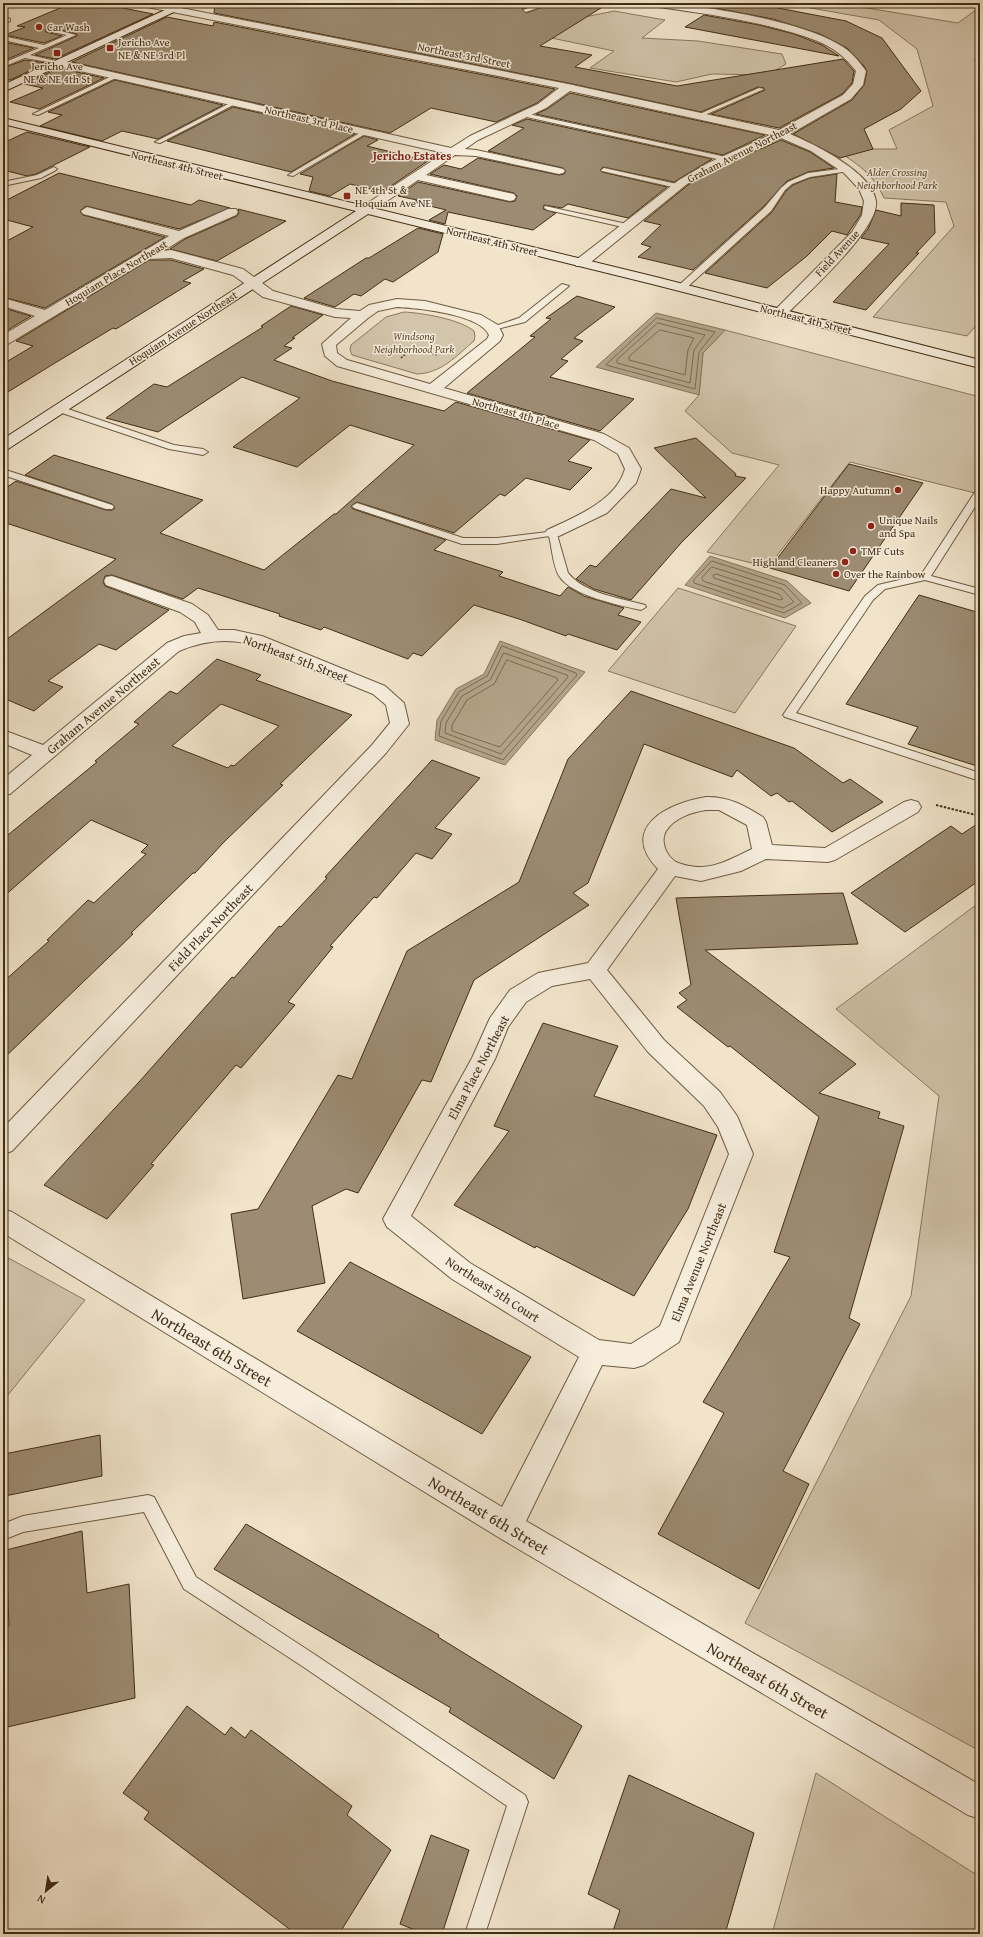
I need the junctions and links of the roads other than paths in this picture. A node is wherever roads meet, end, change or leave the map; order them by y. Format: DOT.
graph roads {
  1 [pos="142,3"];
  2 [pos="188,3"];
  3 [pos="549,3"];
  4 [pos="652,3"];
  5 [pos="680,5"];
  6 [pos="174,9"];
  7 [pos="526,10"];
  8 [pos="49,30"];
  9 [pos="3,38"];
  10 [pos="44,47"];
  11 [pos="26,56"];
  12 [pos="58,63"];
  13 [pos="3,66"];
  14 [pos="116,76"];
  15 [pos="568,87"];
  16 [pos="3,89"];
  17 [pos="761,89"];
  18 [pos="236,102"];
  19 [pos="36,114"];
  20 [pos="524,115"];
  21 [pos="698,116"];
  22 [pos="3,121"];
  23 [pos="365,132"];
  24 [pos="781,134"];
  25 [pos="158,142"];
  26 [pos="454,152"];
  27 [pos="726,158"];
  28 [pos="54,170"];
  29 [pos="604,170"];
  30 [pos="847,170"];
  31 [pos="559,171"];
  32 [pos="291,175"];
  33 [pos="416,176"];
  34 [pos="3,184"];
  35 [pos="677,186"];
  36 [pos="510,198"];
  37 [pos="548,208"];
  38 [pos="87,211"];
  39 [pos="364,211"];
  40 [pos="232,212"];
  41 [pos="627,226"];
  42 [pos="180,235"];
  43 [pos="147,255"];
  44 [pos="581,263"];
  45 [pos="204,276"];
  46 [pos="224,282"];
  47 [pos="252,283"];
  48 [pos="565,286"];
  49 [pos="681,288"];
  50 [pos="3,302"];
  51 [pos="780,312"];
  52 [pos="46,315"];
  53 [pos="363,315"];
  54 [pos="493,328"];
  55 [pos="3,341"];
  56 [pos="980,364"];
  57 [pos="433,389"];
  58 [pos="59,409"];
  59 [pos="3,446"];
  60 [pos="203,452"];
  61 [pos="3,472"];
  62 [pos="980,492"];
  63 [pos="357,506"];
  64 [pos="109,507"];
  65 [pos="553,533"];
  66 [pos="924,576"];
  67 [pos="112,581"];
  68 [pos="980,592"];
  69 [pos="641,607"];
  70 [pos="212,636"];
  71 [pos="395,703"];
  72 [pos="3,736"];
  73 [pos="46,754"];
  74 [pos="980,777"];
  75 [pos="3,789"];
  76 [pos="911,807"];
  77 [pos="763,852"];
  78 [pos="670,868"];
  79 [pos="595,970"];
  80 [pos="3,1144"];
  81 [pos="396,1218"];
  82 [pos="3,1220"];
  83 [pos="595,1352"];
  84 [pos="508,1527"];
  85 [pos="3,1532"];
  86 [pos="980,1803"];
  87 [pos="475,1934"];
  1 -- 6 [label="street, Northeast 3rd Street"];
  2 -- 6 [label="street"];
  3 -- 7 [label="lane"];
  4 -- 5 [label="street"];
  5 -- 24 [label="street, Graham Avenue Northeast"];
  6 -- 12 [label="street"];
  6 -- 15 [label="street, Northeast 3rd Street"];
  8 -- 10 [label="lane"];
  9 -- 10 [label="lane"];
  10 -- 11 [label="lane"];
  11 -- 12 [label="lane"];
  11 -- 13 [label="lane"];
  12 -- 14 [label="street, Northeast 3rd Place"];
  12 -- 16 [label="street"];
  14 -- 18 [label="street, Northeast 3rd Place"];
  14 -- 19 [label="lane"];
  15 -- 20 [label="street, Hoquiam Avenue Northeast"];
  15 -- 21 [label="street, Northeast 3rd Street"];
  17 -- 21 [label="lane"];
  18 -- 23 [label="street, Northeast 3rd Place"];
  18 -- 25 [label="lane"];
  20 -- 26 [label="street, Hoquiam Avenue Northeast"];
  20 -- 27 [label="lane"];
  21 -- 24 [label="street, Northeast 3rd Street"];
  22 -- 39 [label="street, Northeast 4th Street"];
  23 -- 26 [label="street, Northeast 3rd Place"];
  23 -- 32 [label="lane"];
  24 -- 27 [label="street, Graham Avenue Northeast"];
  24 -- 30 [label="street, Field Avenue"];
  26 -- 31 [label="street, Northeast 3rd Place"];
  26 -- 33 [label="street, Hoquiam Avenue Northeast"];
  27 -- 35 [label="street, Graham Avenue Northeast"];
  28 -- 34 [label="lane"];
  29 -- 35 [label="lane"];
  30 -- 49 [label="lane"];
  30 -- 51 [label="street, Field Avenue"];
  33 -- 36 [label="street"];
  33 -- 39 [label="street, Hoquiam Avenue Northeast"];
  35 -- 41 [label="street, Graham Avenue Northeast"];
  37 -- 41 [label="lane"];
  38 -- 42 [label="street"];
  39 -- 44 [label="street, Northeast 4th Street"];
  39 -- 47 [label="street, Hoquiam Avenue Northeast"];
  40 -- 42 [label="street, Hoquiam Place Northeast"];
  41 -- 44 [label="street, Graham Avenue Northeast"];
  42 -- 43 [label="street, Hoquiam Place Northeast"];
  43 -- 45 [label="street"];
  43 -- 47 [label="street, Northeast 4th Place"];
  43 -- 52 [label="street, Hoquiam Place Northeast"];
  44 -- 49 [label="street, Northeast 4th Street"];
  46 -- 47 [label="street"];
  47 -- 53 [label="street, Northeast 4th Place"];
  47 -- 58 [label="street, Hoquiam Avenue Northeast"];
  48 -- 54 [label="lane"];
  49 -- 51 [label="street, Northeast 4th Street"];
  50 -- 52 [label="street"];
  51 -- 56 [label="street, Northeast 4th Street"];
  52 -- 55 [label="street, Hoquiam Place Northeast"];
  53 -- 54 [label="street, Northeast 4th Place"];
  53 -- 57 [label="street, Northeast 4th Place"];
  54 -- 57 [label="street"];
  57 -- 65 [label="street, Northeast 4th Place"];
  58 -- 59 [label="street, Hoquiam Avenue Northeast"];
  58 -- 60 [label="lane"];
  61 -- 64 [label="lane"];
  62 -- 66 [label="lane"];
  63 -- 65 [label="lane"];
  65 -- 69 [label="lane"];
  66 -- 68 [label="lane"];
  66 -- 74 [label="lane"];
  67 -- 70 [label="street"];
  70 -- 71 [label="street, Northeast 5th Street"];
  70 -- 73 [label="street, Graham Avenue Northeast"];
  71 -- 80 [label="street, Field Place Northeast"];
  72 -- 73 [label="street"];
  73 -- 75 [label="street, Graham Avenue Northeast"];
  76 -- 77 [label="street"];
  77 -- 78 [label="street"];
  77 -- 78 [label="street"];
  78 -- 79 [label="street"];
  79 -- 81 [label="street, Elma Place Northeast"];
  79 -- 83 [label="street, Elma Avenue Northeast"];
  81 -- 83 [label="street, Northeast 5th Court"];
  82 -- 84 [label="street, Northeast 6th Street"];
  83 -- 84 [label="street"];
  84 -- 86 [label="street, Northeast 6th Street"];
  85 -- 87 [label="lane"];
}
